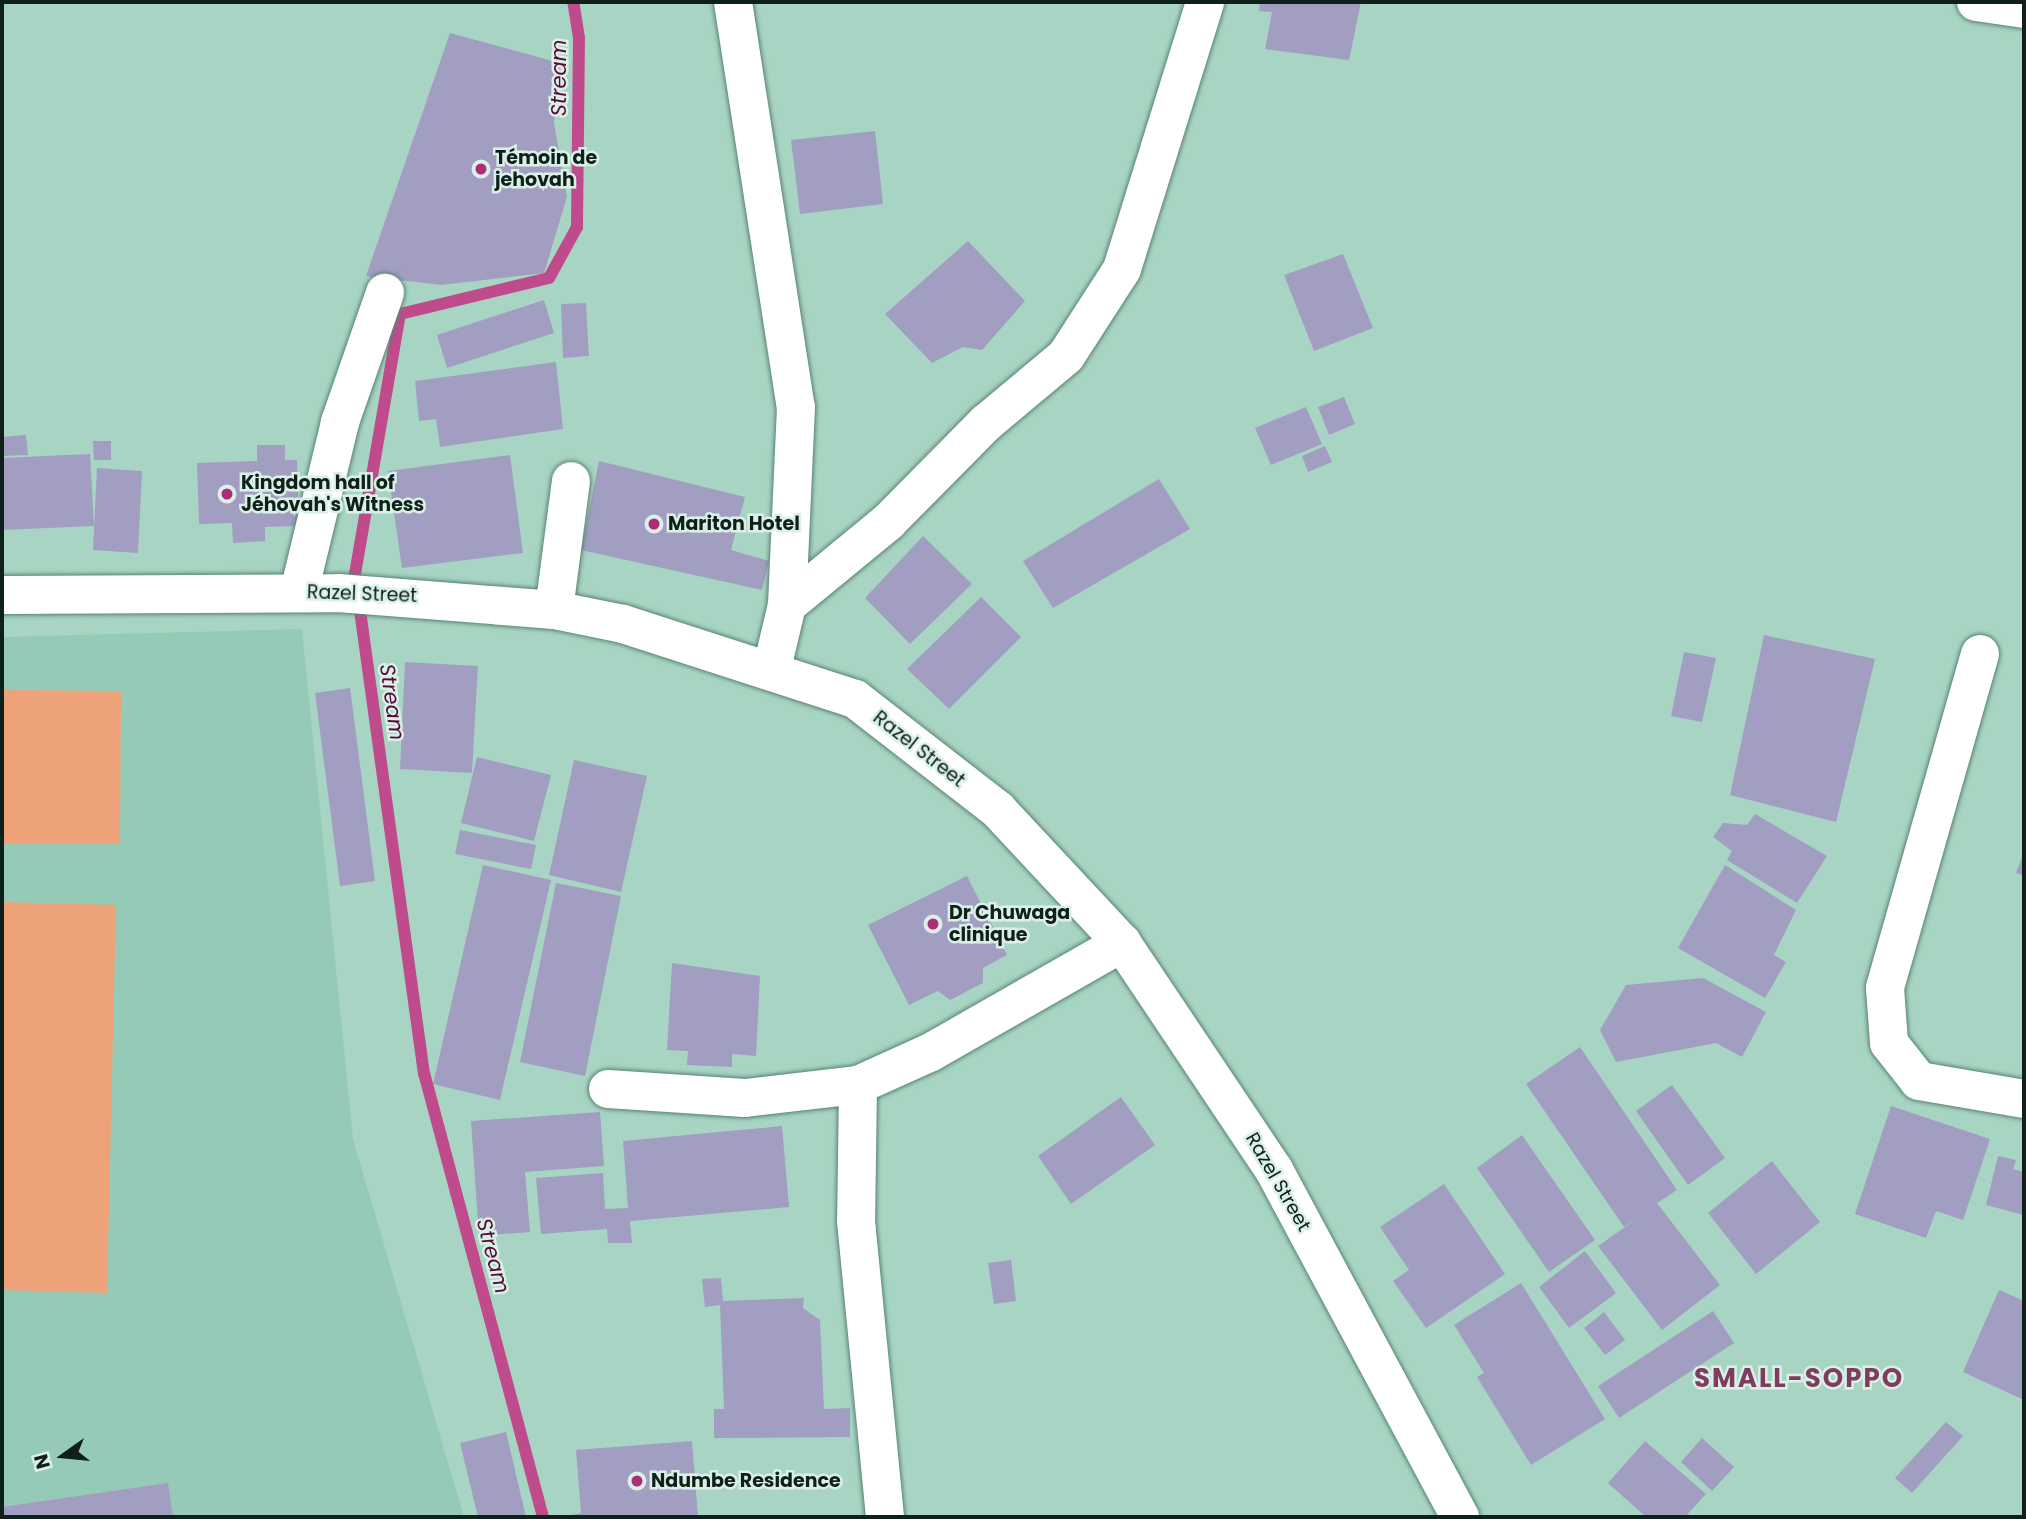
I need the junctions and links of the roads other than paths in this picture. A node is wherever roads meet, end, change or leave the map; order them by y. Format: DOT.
graph roads {
  1 [pos="733,2"];
  2 [pos="1205,2"];
  3 [pos="1976,2"];
  4 [pos="2024,9"];
  5 [pos="385,293"];
  6 [pos="570,481"];
  7 [pos="299,592"];
  8 [pos="2,595"];
  9 [pos="787,605"];
  10 [pos="554,610"];
  11 [pos="1980,654"];
  12 [pos="772,668"];
  13 [pos="1122,943"];
  14 [pos="858,1085"];
  15 [pos="608,1089"];
  16 [pos="2024,1099"];
  17 [pos="885,1517"];
  18 [pos="1460,1517"];
  1 -- 9 [label="street"];
  2 -- 9 [label="street"];
  3 -- 4 [label="street"];
  5 -- 7 [label="street"];
  6 -- 10 [label="street"];
  7 -- 8 [label="street, Razel Street"];
  7 -- 10 [label="street, Razel Street"];
  9 -- 12 [label="street"];
  10 -- 12 [label="street, Razel Street"];
  11 -- 16 [label="street"];
  12 -- 13 [label="street, Razel Street"];
  13 -- 14 [label="street"];
  13 -- 18 [label="street, Razel Street"];
  14 -- 15 [label="street"];
  14 -- 17 [label="street"];
}
